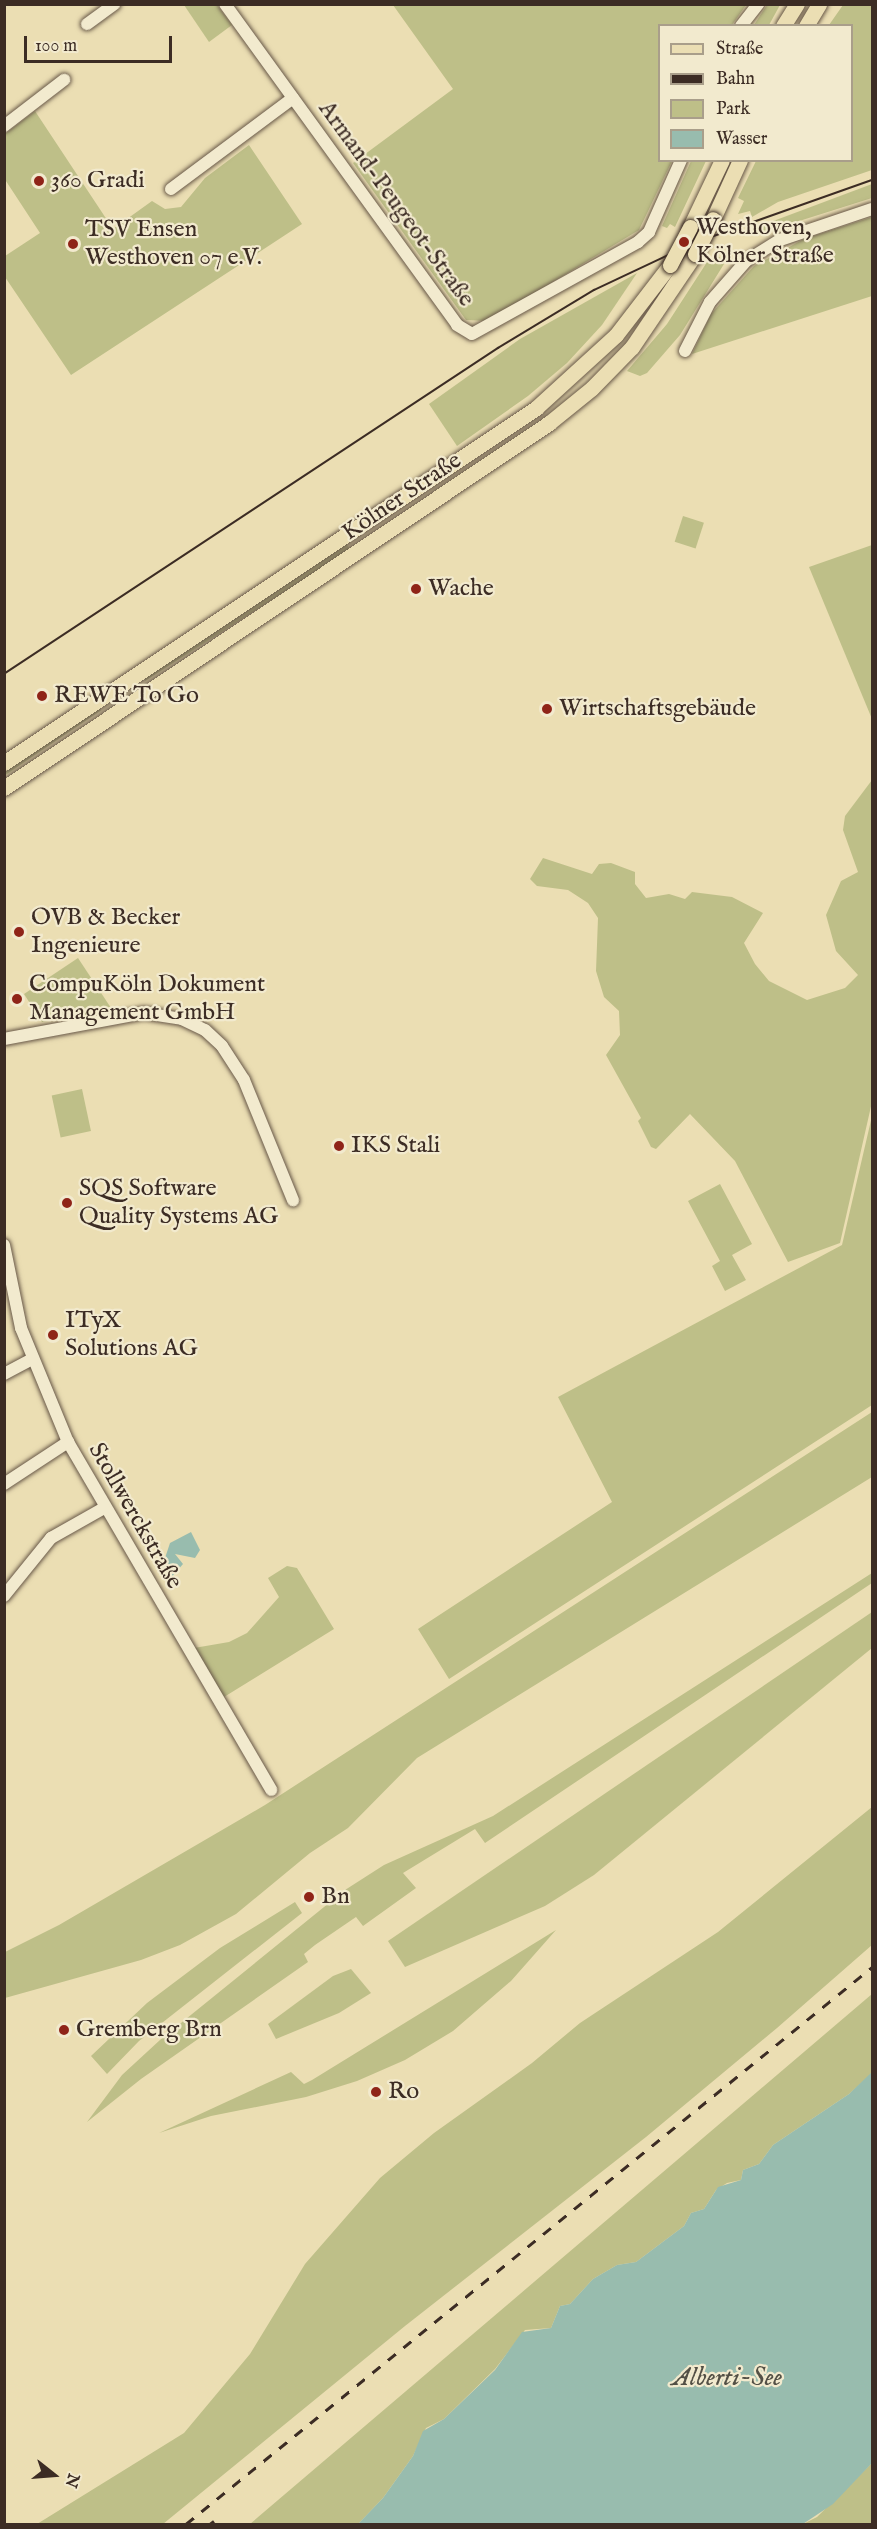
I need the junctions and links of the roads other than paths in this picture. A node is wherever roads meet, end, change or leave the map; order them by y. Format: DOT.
graph roads {
  1 [pos="115,4"];
  2 [pos="225,4"];
  3 [pos="758,4"];
  4 [pos="796,4"];
  5 [pos="819,4"];
  6 [pos="87,24"];
  7 [pos="743,24"];
  8 [pos="784,24"];
  9 [pos="807,24"];
  10 [pos="64,80"];
  11 [pos="293,98"];
  12 [pos="4,126"];
  13 [pos="680,162"];
  14 [pos="721,162"];
  15 [pos="739,162"];
  16 [pos="171,189"];
  17 [pos="873,210"];
  18 [pos="685,351"];
  19 [pos="121,686"];
  20 [pos="131,701"];
  21 [pos="4,763"];
  22 [pos="4,788"];
  23 [pos="4,1039"];
  24 [pos="293,1200"];
  25 [pos="4,1245"];
  26 [pos="32,1359"];
  27 [pos="4,1374"];
  28 [pos="68,1442"];
  29 [pos="4,1484"];
  30 [pos="104,1508"];
  31 [pos="4,1596"];
  32 [pos="271,1790"];
  1 -- 6 [label="street"];
  2 -- 11 [label="street, Armand-Peugeot-Straße"];
  3 -- 7 [label="street"];
  4 -- 8 [label="main road"];
  5 -- 9 [label="main road"];
  10 -- 12 [label="street"];
  11 -- 13 [label="street, Armand-Peugeot-Straße"];
  11 -- 16 [label="street, Armand-Peugeot-Straße"];
  14 -- 19 [label="main road, Kölner Straße, bridge"];
  15 -- 20 [label="main road, Kölner Straße, bridge"];
  17 -- 18 [label="street"];
  19 -- 20 [label="main road"];
  19 -- 21 [label="main road, Kölner Straße"];
  20 -- 22 [label="main road, Kölner Straße"];
  23 -- 24 [label="street"];
  25 -- 26 [label="street, Stollwerckstraße"];
  26 -- 27 [label="street"];
  26 -- 28 [label="street, Stollwerckstraße"];
  28 -- 29 [label="street"];
  28 -- 30 [label="street, Stollwerckstraße"];
  30 -- 31 [label="street"];
  30 -- 32 [label="street, Stollwerckstraße"];
}
